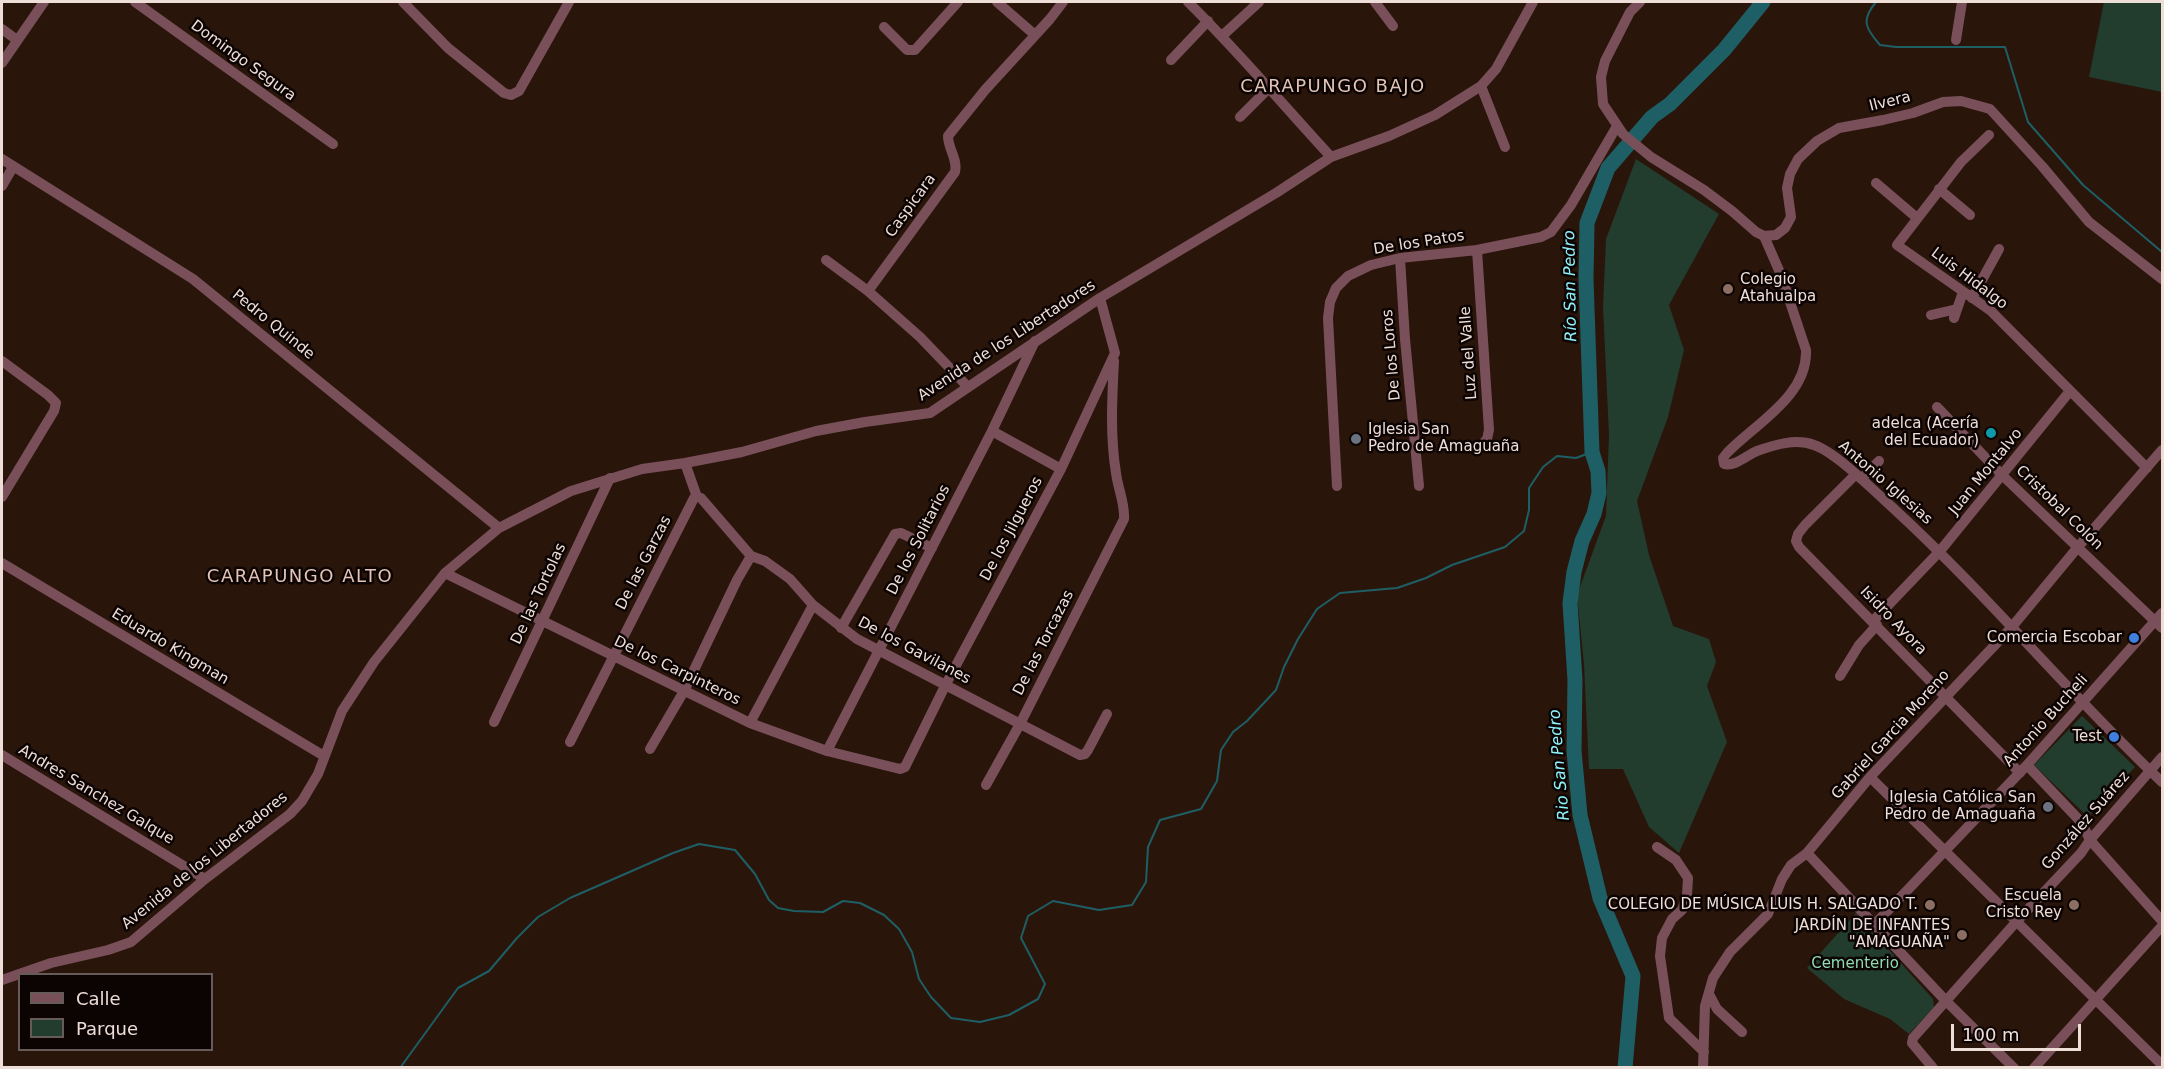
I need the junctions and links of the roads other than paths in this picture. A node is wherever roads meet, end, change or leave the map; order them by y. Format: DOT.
graph roads {
  1 [pos="44,2"];
  2 [pos="135,2"];
  3 [pos="403,2"];
  4 [pos="569,2"];
  5 [pos="958,2"];
  6 [pos="997,2"];
  7 [pos="1063,2"];
  8 [pos="1188,2"];
  9 [pos="1259,2"];
  10 [pos="1375,2"];
  11 [pos="1533,2"];
  12 [pos="1640,2"];
  13 [pos="1962,2"];
  14 [pos="1208,21"];
  15 [pos="1393,26"];
  16 [pos="884,27"];
  17 [pos="2,29"];
  18 [pos="1035,35"];
  19 [pos="1222,36"];
  20 [pos="17,40"];
  21 [pos="1956,40"];
  22 [pos="1171,60"];
  23 [pos="2,63"];
  24 [pos="1481,86"];
  25 [pos="1268,89"];
  26 [pos="1240,117"];
  27 [pos="1620,130"];
  28 [pos="1989,135"];
  29 [pos="333,144"];
  30 [pos="1505,147"];
  31 [pos="1331,157"];
  32 [pos="2,159"];
  33 [pos="13,167"];
  34 [pos="1876,183"];
  35 [pos="2,186"];
  36 [pos="1939,189"];
  37 [pos="1970,215"];
  38 [pos="1917,218"];
  39 [pos="1764,236"];
  40 [pos="1999,249"];
  41 [pos="1477,250"];
  42 [pos="1400,258"];
  43 [pos="826,260"];
  44 [pos="2163,279"];
  45 [pos="868,291"];
  46 [pos="1967,295"];
  47 [pos="1100,298"];
  48 [pos="1931,315"];
  49 [pos="1035,340"];
  50 [pos="1115,354"];
  51 [pos="2,361"];
  52 [pos="968,387"];
  53 [pos="2070,392"];
  54 [pos="1937,407"];
  55 [pos="992,431"];
  56 [pos="1477,450"];
  57 [pos="2163,450"];
  58 [pos="1879,461"];
  59 [pos="685,463"];
  60 [pos="2147,468"];
  61 [pos="1061,469"];
  62 [pos="1858,476"];
  63 [pos="2003,476"];
  64 [pos="610,478"];
  65 [pos="1337,486"];
  66 [pos="1419,486"];
  67 [pos="2,497"];
  68 [pos="697,497"];
  69 [pos="499,528"];
  70 [pos="2078,547"];
  71 [pos="932,548"];
  72 [pos="1940,551"];
  73 [pos="751,556"];
  74 [pos="2,563"];
  75 [pos="446,573"];
  76 [pos="813,605"];
  77 [pos="543,621"];
  78 [pos="2160,621"];
  79 [pos="1875,623"];
  80 [pos="841,628"];
  81 [pos="2011,628"];
  82 [pos="879,652"];
  83 [pos="614,656"];
  84 [pos="1840,676"];
  85 [pos="945,686"];
  86 [pos="684,691"];
  87 [pos="1946,695"];
  88 [pos="2083,703"];
  89 [pos="1107,714"];
  90 [pos="494,722"];
  91 [pos="750,723"];
  92 [pos="1020,724"];
  93 [pos="570,742"];
  94 [pos="650,749"];
  95 [pos="826,750"];
  96 [pos="2,755"];
  97 [pos="324,756"];
  98 [pos="2163,757"];
  99 [pos="905,767"];
  100 [pos="2023,769"];
  101 [pos="2150,771"];
  102 [pos="1870,777"];
  103 [pos="2163,782"];
  104 [pos="986,784"];
  105 [pos="2090,840"];
  106 [pos="1657,847"];
  107 [pos="1946,851"];
  108 [pos="1807,853"];
  109 [pos="205,879"];
  110 [pos="2017,921"];
  111 [pos="2163,923"];
  112 [pos="1875,924"];
  113 [pos="18,973"];
  114 [pos="18,973"];
  115 [pos="2,978"];
  116 [pos="1709,994"];
  117 [pos="2096,1000"];
  118 [pos="1946,1001"];
  119 [pos="1742,1032"];
  120 [pos="1704,1052"];
  121 [pos="2163,1065"];
  122 [pos="1703,1068"];
  123 [pos="1933,1068"];
  124 [pos="2013,1068"];
  125 [pos="2034,1068"];
  1 -- 20 [label="street"];
  2 -- 29 [label="street, Domingo Segura"];
  3 -- 4 [label="street"];
  5 -- 16 [label="street"];
  6 -- 18 [label="street"];
  7 -- 18 [label="street, Caspicara"];
  8 -- 14 [label="street"];
  9 -- 19 [label="street"];
  10 -- 15 [label="street"];
  11 -- 24 [label="street, Avenida de los Libertadores"];
  12 -- 27 [label="street"];
  13 -- 21 [label="street"];
  14 -- 19 [label="street"];
  14 -- 22 [label="street"];
  17 -- 20 [label="street"];
  18 -- 45 [label="street, Caspicara"];
  19 -- 25 [label="street"];
  20 -- 23 [label="street"];
  24 -- 30 [label="street"];
  24 -- 31 [label="street, Avenida de los Libertadores"];
  25 -- 26 [label="street"];
  25 -- 31 [label="street"];
  27 -- 39 [label="street"];
  27 -- 41 [label="street, De los Patos"];
  28 -- 36 [label="street, Luis Hidalgo"];
  31 -- 47 [label="street, Avenida de los Libertadores"];
  32 -- 33 [label="street, Pedro Quinde"];
  33 -- 35 [label="street"];
  33 -- 69 [label="street, Pedro Quinde"];
  34 -- 38 [label="street"];
  36 -- 37 [label="street"];
  36 -- 38 [label="street, Luis Hidalgo"];
  38 -- 46 [label="street, Luis Hidalgo"];
  39 -- 44 [label="street, Ilvera"];
  39 -- 62 [label="street, Antonio Iglesias"];
  40 -- 46 [label="street"];
  41 -- 42 [label="street, De los Patos"];
  41 -- 56 [label="street, Luz del Valle"];
  42 -- 65 [label="street, De los Patos"];
  42 -- 66 [label="street, De los Loros"];
  43 -- 45 [label="street"];
  45 -- 52 [label="street"];
  46 -- 48 [label="street"];
  46 -- 53 [label="street, Luis Hidalgo"];
  47 -- 49 [label="street, Avenida de los Libertadores"];
  47 -- 50 [label="street"];
  49 -- 52 [label="street, Avenida de los Libertadores"];
  49 -- 55 [label="street, De los Solitarios"];
  50 -- 61 [label="street, De los Jilgueros"];
  50 -- 92 [label="street, De las Torcazas"];
  51 -- 67 [label="street"];
  52 -- 59 [label="street, Avenida de los Libertadores"];
  53 -- 60 [label="street, Luis Hidalgo"];
  53 -- 63 [label="street, Juan Montalvo"];
  54 -- 63 [label="street, Cristobal Colón"];
  55 -- 61 [label="street"];
  55 -- 71 [label="street, De los Solitarios"];
  57 -- 60 [label="street, Gabriel Garcia Moreno"];
  58 -- 62 [label="street"];
  59 -- 64 [label="street, Avenida de los Libertadores"];
  59 -- 68 [label="street"];
  60 -- 70 [label="street, Gabriel Garcia Moreno"];
  61 -- 85 [label="street, De los Jilgueros"];
  62 -- 72 [label="street, Antonio Iglesias"];
  62 -- 79 [label="street, Isidro Ayora"];
  63 -- 70 [label="street, Cristobal Colón"];
  63 -- 72 [label="street, Juan Montalvo"];
  64 -- 69 [label="street, Avenida de los Libertadores"];
  64 -- 77 [label="street, De las Tortolas"];
  68 -- 73 [label="street, De los Gavilanes"];
  68 -- 83 [label="street, De las Garzas"];
  69 -- 75 [label="street, Avenida de los Libertadores"];
  70 -- 78 [label="street, Cristobal Colón"];
  70 -- 81 [label="street, Gabriel Garcia Moreno"];
  71 -- 80 [label="street"];
  71 -- 82 [label="street, De los Solitarios"];
  72 -- 79 [label="street, Juan Montalvo"];
  72 -- 81 [label="street, Antonio Iglesias"];
  73 -- 76 [label="street, De los Gavilanes"];
  73 -- 86 [label="street"];
  74 -- 97 [label="street, Eduardo Kingman"];
  75 -- 77 [label="street, De los Carpinteros"];
  75 -- 97 [label="street, Avenida de los Libertadores"];
  76 -- 80 [label="street, De los Gavilanes"];
  76 -- 91 [label="street"];
  77 -- 83 [label="street, De los Carpinteros"];
  77 -- 90 [label="street, De las Tortolas"];
  78 -- 88 [label="street, Antonio Bucheli"];
  79 -- 84 [label="street, Juan Montalvo"];
  79 -- 87 [label="street, Isidro Ayora"];
  80 -- 82 [label="street, De los Gavilanes"];
  81 -- 87 [label="street, Gabriel Garcia Moreno"];
  81 -- 88 [label="street, Antonio Iglesias"];
  82 -- 85 [label="street, De los Gavilanes"];
  82 -- 95 [label="street, De los Solitarios"];
  83 -- 86 [label="street, De los Carpinteros"];
  83 -- 93 [label="street, De las Garzas"];
  85 -- 92 [label="street, De los Gavilanes"];
  85 -- 99 [label="street, De los Jilgueros"];
  86 -- 91 [label="street, De los Carpinteros"];
  86 -- 94 [label="street"];
  87 -- 100 [label="street, Isidro Ayora"];
  87 -- 102 [label="street, Gabriel Garcia Moreno"];
  88 -- 100 [label="street, Antonio Bucheli"];
  88 -- 101 [label="street, Antonio Iglesias"];
  89 -- 92 [label="street, De los Gavilanes"];
  91 -- 95 [label="street, De los Carpinteros"];
  92 -- 104 [label="street, De las Torcazas"];
  95 -- 99 [label="street, De los Carpinteros"];
  96 -- 109 [label="street, Andres Sanchez Galque"];
  97 -- 109 [label="street, Avenida de los Libertadores"];
  98 -- 101 [label="street, González Suárez"];
  100 -- 105 [label="street, Isidro Ayora"];
  100 -- 107 [label="street, Antonio Bucheli"];
  101 -- 103 [label="street, Antonio Iglesias"];
  101 -- 105 [label="street, González Suárez"];
  102 -- 107 [label="street"];
  102 -- 108 [label="street, Gabriel Garcia Moreno"];
  105 -- 110 [label="street, González Suárez"];
  105 -- 111 [label="street, Isidro Ayora"];
  106 -- 120 [label="street"];
  107 -- 110 [label="street"];
  107 -- 112 [label="street, Antonio Bucheli"];
  108 -- 112 [label="street"];
  108 -- 116 [label="street, Gabriel Garcia Moreno"];
  109 -- 113 [label="street, Avenida de los Libertadores"];
  110 -- 117 [label="street"];
  110 -- 118 [label="street, González Suárez"];
  111 -- 117 [label="street"];
  112 -- 118 [label="street"];
  114 -- 115 [label="street, Avenida de los Libertadores"];
  116 -- 119 [label="street"];
  116 -- 120 [label="street, Gabriel Garcia Moreno"];
  117 -- 121 [label="street"];
  117 -- 125 [label="street"];
  118 -- 123 [label="street, González Suárez"];
  118 -- 124 [label="street"];
  120 -- 122 [label="street, Gabriel Garcia Moreno"];
}
